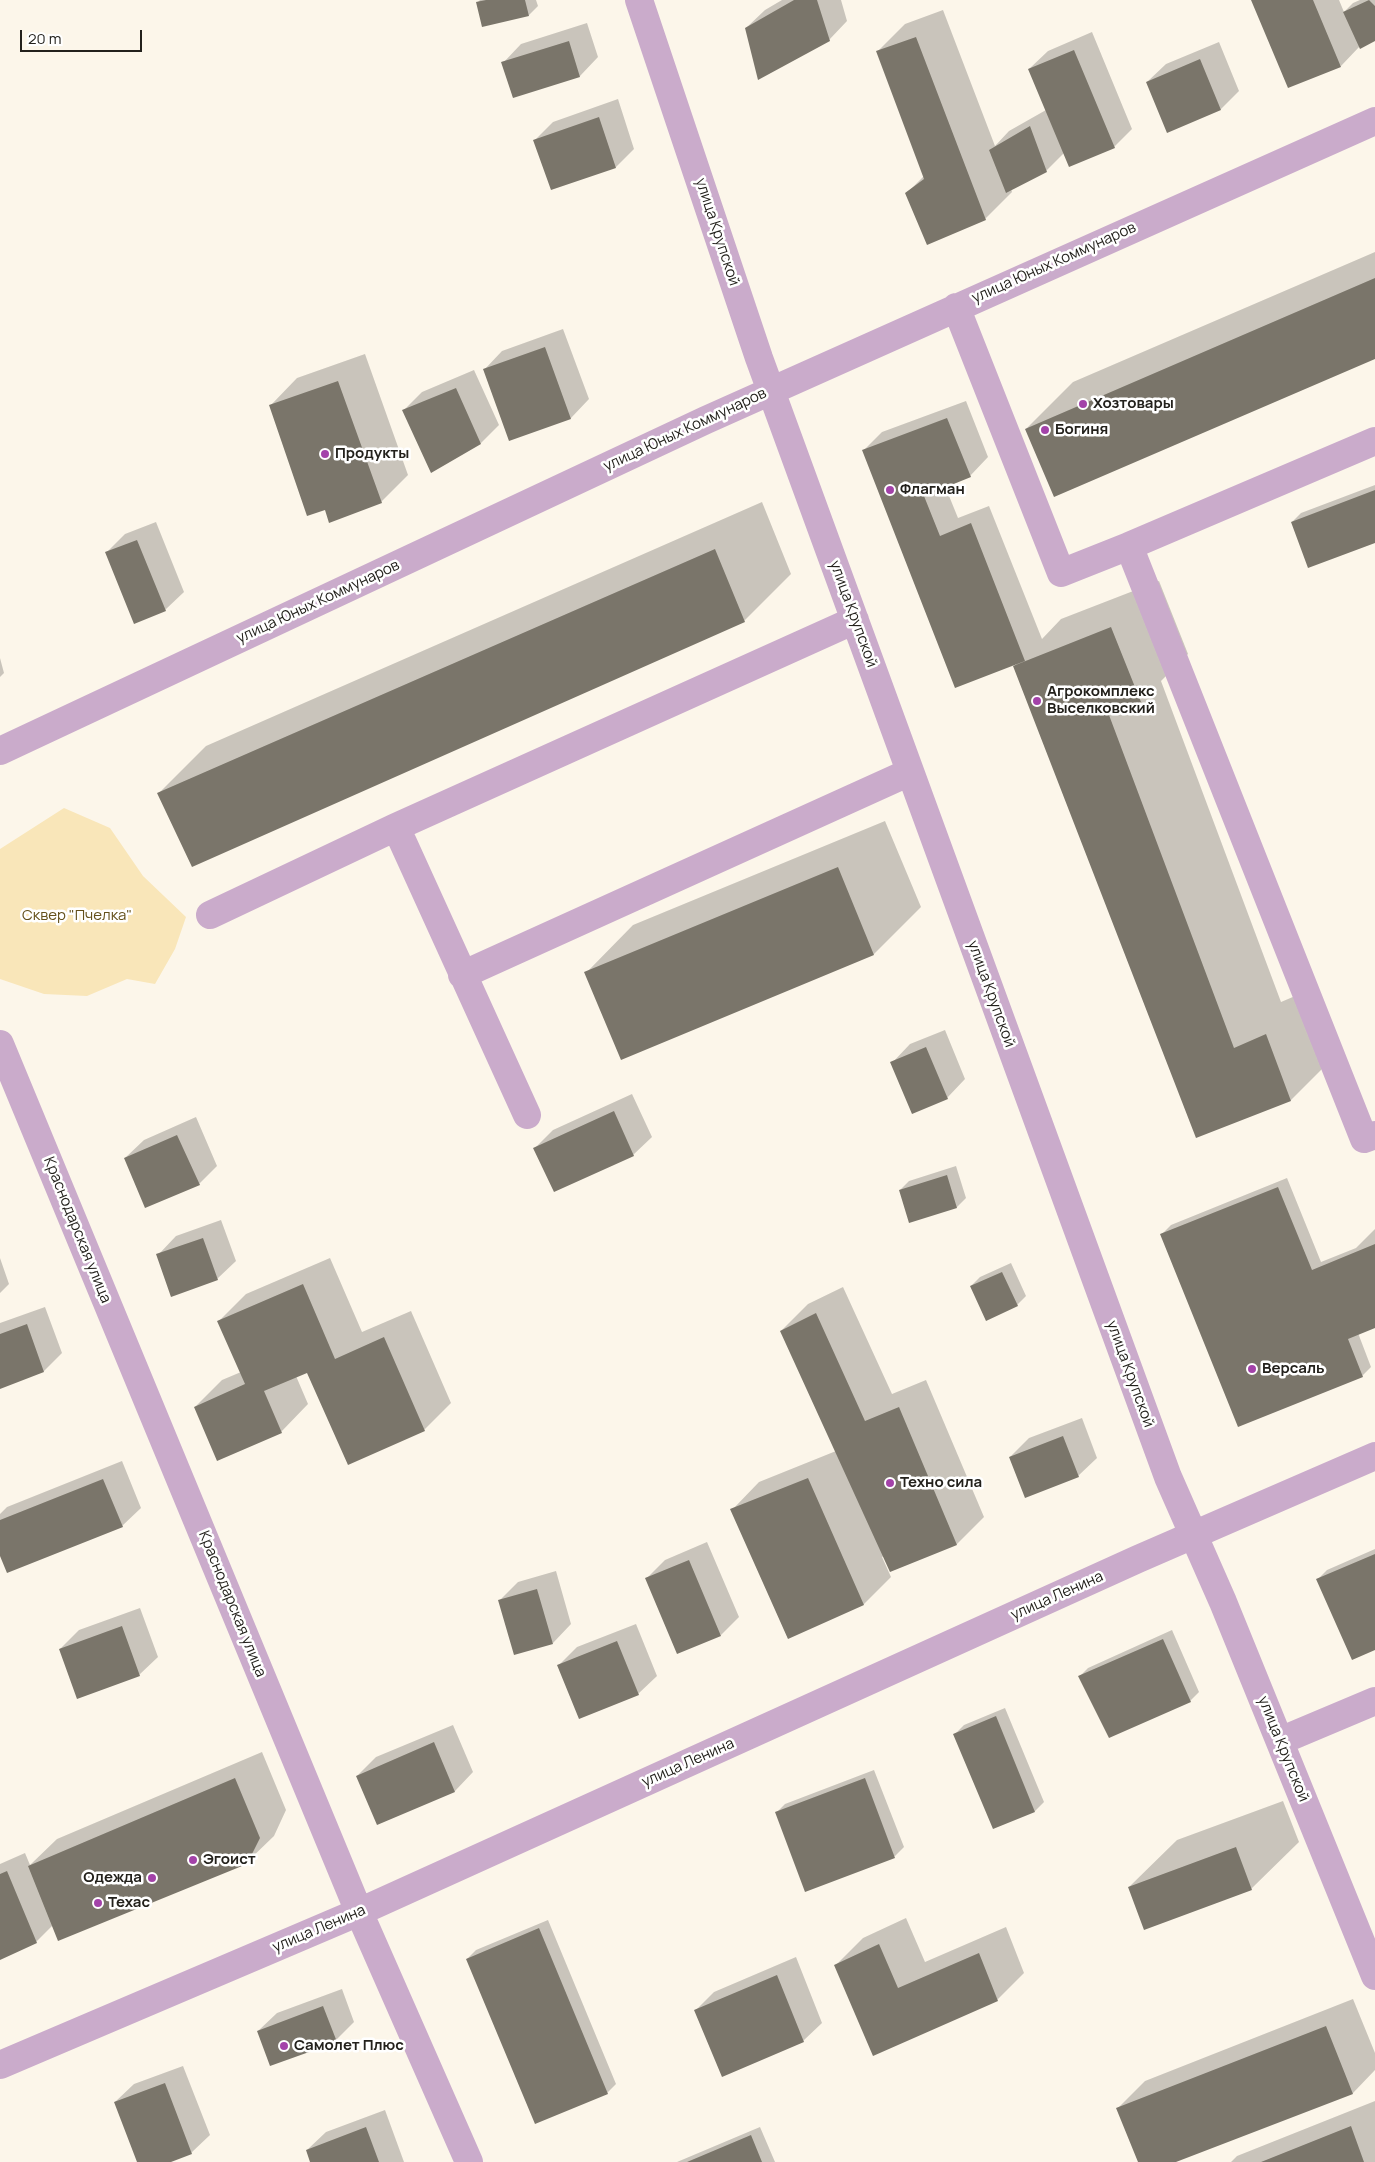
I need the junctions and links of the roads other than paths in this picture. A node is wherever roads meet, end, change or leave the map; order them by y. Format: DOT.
graph roads {
  1 [pos="640,0"];
  2 [pos="1375,120"];
  3 [pos="956,307"];
  4 [pos="771,390"];
  5 [pos="1375,441"];
  6 [pos="1129,546"];
  7 [pos="855,620"];
  8 [pos="0,751"];
  9 [pos="910,772"];
  10 [pos="396,827"];
  11 [pos="210,915"];
  12 [pos="462,974"];
  13 [pos="0,1044"];
  14 [pos="527,1115"];
  15 [pos="1375,1135"];
  16 [pos="1375,1456"];
  17 [pos="1194,1535"];
  18 [pos="1375,1701"];
  19 [pos="1280,1741"];
  20 [pos="359,1912"];
  21 [pos="1375,1976"];
  22 [pos="0,2065"];
  23 [pos="469,2162"];
  1 -- 4 [label="street, улица Крупской"];
  2 -- 3 [label="street, улица Юных Коммунаров"];
  3 -- 4 [label="street, улица Юных Коммунаров"];
  3 -- 6 [label="street"];
  4 -- 7 [label="street, улица Крупской"];
  4 -- 8 [label="street, улица Юных Коммунаров"];
  5 -- 6 [label="street"];
  6 -- 15 [label="street"];
  7 -- 9 [label="street, улица Крупской"];
  7 -- 10 [label="street"];
  9 -- 12 [label="street"];
  9 -- 17 [label="street, улица Крупской"];
  10 -- 11 [label="street"];
  10 -- 12 [label="street"];
  12 -- 14 [label="street"];
  13 -- 20 [label="street, Краснодарская улица"];
  16 -- 17 [label="street, улица Ленина"];
  17 -- 19 [label="street, улица Крупской"];
  17 -- 20 [label="street, улица Ленина"];
  18 -- 19 [label="street"];
  19 -- 21 [label="street, улица Крупской"];
  20 -- 22 [label="street, улица Ленина"];
  20 -- 23 [label="street, Краснодарская улица"];
}
